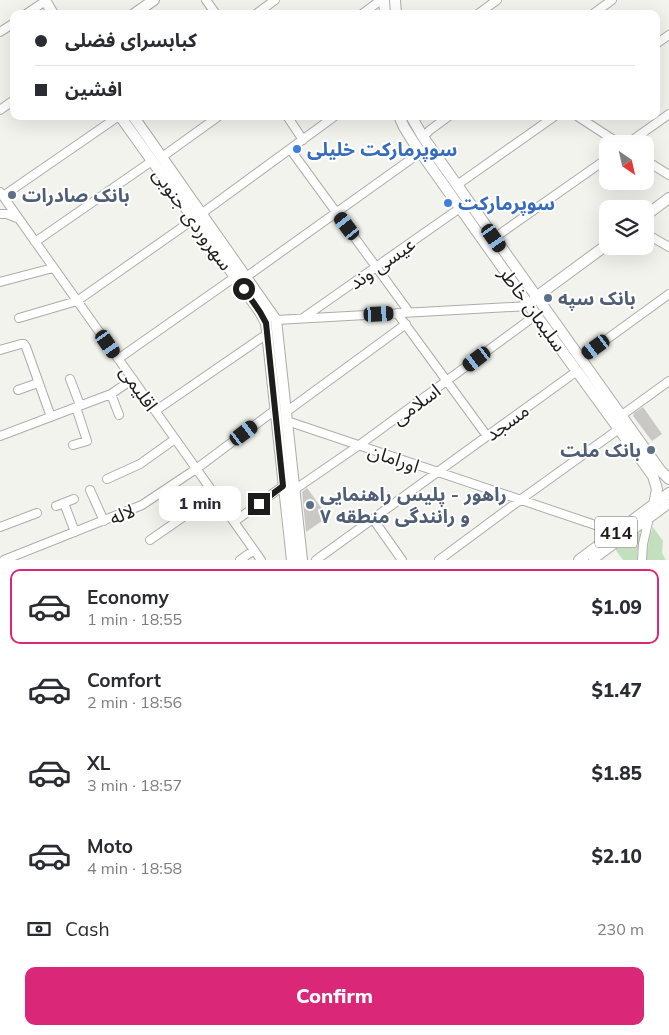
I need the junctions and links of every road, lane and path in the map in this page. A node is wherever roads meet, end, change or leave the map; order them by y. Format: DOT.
graph roads {
  1 [pos="45,0"];
  2 [pos="154,0"];
  3 [pos="275,0"];
  4 [pos="382,0"];
  5 [pos="498,0"];
  6 [pos="612,0"];
  7 [pos="31,10"];
  8 [pos="140,10"];
  9 [pos="261,10"];
  10 [pos="368,10"];
  11 [pos="484,10"];
  12 [pos="598,10"];
  13 [pos="669,114"];
  14 [pos="113,120"];
  15 [pos="123,120"];
  16 [pos="135,120"];
  17 [pos="212,120"];
  18 [pos="290,120"];
  19 [pos="331,120"];
  20 [pos="400,120"];
  21 [pos="413,120"];
  22 [pos="444,120"];
  23 [pos="549,120"];
  24 [pos="583,120"];
  25 [pos="606,135"];
  26 [pos="640,135"];
  27 [pos="423,137"];
  28 [pos="304,140"];
  29 [pos="290,149"];
  30 [pos="421,152"];
  31 [pos="157,159"];
  32 [pos="599,164"];
  33 [pos="654,166"];
  34 [pos="669,175"];
  35 [pos="457,185"];
  36 [pos="1,194"];
  37 [pos="669,198"];
  38 [pos="460,208"];
  39 [pos="654,209"];
  40 [pos="337,213"];
  41 [pos="0,214"];
  42 [pos="198,217"];
  43 [pos="20,220"];
  44 [pos="494,238"];
  45 [pos="654,238"];
  46 [pos="35,242"];
  47 [pos="669,247"];
  48 [pos="599,251"];
  49 [pos="377,266"];
  50 [pos="54,268"];
  51 [pos="235,277"];
  52 [pos="246,277"];
  53 [pos="0,282"];
  54 [pos="669,294"];
  55 [pos="77,301"];
  56 [pos="533,301"];
  57 [pos="409,312"];
  58 [pos="398,313"];
  59 [pos="536,315"];
  60 [pos="19,318"];
  61 [pos="303,318"];
  62 [pos="276,320"];
  63 [pos="406,324"];
  64 [pos="267,334"];
  65 [pos="0,350"];
  66 [pos="581,358"];
  67 [pos="118,359"];
  68 [pos="577,371"];
  69 [pos="70,379"];
  70 [pos="133,379"];
  71 [pos="447,381"];
  72 [pos="669,381"];
  73 [pos="38,383"];
  74 [pos="18,390"];
  75 [pos="111,394"];
  76 [pos="78,406"];
  77 [pos="155,411"];
  78 [pos="282,414"];
  79 [pos="120,415"];
  80 [pos="622,415"];
  81 [pos="51,417"];
  82 [pos="619,429"];
  83 [pos="0,436"];
  84 [pos="487,436"];
  85 [pos="175,440"];
  86 [pos="73,445"];
  87 [pos="358,446"];
  88 [pos="196,468"];
  89 [pos="437,472"];
  90 [pos="107,479"];
  91 [pos="669,479"];
  92 [pos="283,486"];
  93 [pos="90,490"];
  94 [pos="294,490"];
  95 [pos="669,493"];
  96 [pos="215,495"];
  97 [pos="74,499"];
  98 [pos="520,500"];
  99 [pos="64,503"];
  100 [pos="669,504"];
  101 [pos="654,505"];
  102 [pos="56,506"];
  103 [pos="37,513"];
  104 [pos="373,519"];
  105 [pos="648,519"];
  106 [pos="104,521"];
  107 [pos="234,522"];
  108 [pos="0,527"];
  109 [pos="75,532"];
  110 [pos="616,532"];
  111 [pos="150,540"];
  112 [pos="254,550"];
  113 [pos="4,560"];
  114 [pos="240,560"];
  115 [pos="261,560"];
  116 [pos="292,560"];
  117 [pos="302,560"];
  118 [pos="316,560"];
  119 [pos="402,560"];
  120 [pos="439,560"];
  121 [pos="578,560"];
  122 [pos="593,560"];
  123 [pos="642,560"];
  1 -- 7 [label="street"];
  2 -- 8 [label="main road"];
  3 -- 9 [label="street"];
  4 -- 10 [label="street"];
  5 -- 11 [label="street"];
  6 -- 12 [label="street"];
  13 -- 26 [label="street"];
  14 -- 36 [label="street"];
  15 -- 31 [label="main road, سهروردی جنوبی"];
  16 -- 31 [label="main road, سهروردی جنوبی"];
  17 -- 31 [label="street"];
  18 -- 28 [label="street"];
  19 -- 28 [label="street"];
  20 -- 30 [label="main road, سلیمان خاطر"];
  21 -- 27 [label="main road, سلیمان خاطر"];
  22 -- 27 [label="street"];
  23 -- 35 [label="street"];
  24 -- 25 [label="street"];
  27 -- 35 [label="main road, سلیمان خاطر"];
  28 -- 29 [label="street"];
  29 -- 40 [label="street"];
  29 -- 42 [label="street"];
  30 -- 38 [label="main road, سلیمان خاطر"];
  30 -- 40 [label="street"];
  31 -- 42 [label="main road, سهروردی جنوبی"];
  31 -- 46 [label="street"];
  32 -- 44 [label="street"];
  33 -- 34 [label="street"];
  35 -- 44 [label="main road, سلیمان خاطر"];
  36 -- 43 [label="street, اقلیمی"];
  37 -- 39 [label="main road"];
  38 -- 49 [label="street, عیسی وند"];
  38 -- 56 [label="main road, سلیمان خاطر"];
  40 -- 49 [label="street"];
  40 -- 52 [label="street"];
  41 -- 43 [label="street"];
  42 -- 51 [label="main road, سهروردی جنوبی"];
  42 -- 52 [label="main road, سهروردی جنوبی"];
  42 -- 55 [label="street"];
  43 -- 46 [label="street, اقلیمی"];
  44 -- 56 [label="main road, سلیمان خاطر"];
  45 -- 47 [label="street"];
  46 -- 50 [label="street, اقلیمی"];
  48 -- 56 [label="main road"];
  49 -- 57 [label="street"];
  49 -- 61 [label="street, عیسی وند"];
  50 -- 53 [label="street"];
  50 -- 55 [label="street, اقلیمی"];
  51 -- 64 [label="main road, سهروردی جنوبی"];
  51 -- 67 [label="street"];
  52 -- 62 [label="main road, سهروردی جنوبی"];
  54 -- 66 [label="street"];
  55 -- 60 [label="street"];
  55 -- 67 [label="street, اقلیمی"];
  56 -- 57 [label="street"];
  56 -- 59 [label="main road, سلیمان خاطر"];
  56 -- 66 [label="main road, سلیمان خاطر"];
  57 -- 58 [label="street"];
  58 -- 61 [label="street"];
  58 -- 63 [label="street"];
  59 -- 68 [label="main road, سلیمان خاطر"];
  59 -- 71 [label="street, اسلامی"];
  61 -- 62 [label="street"];
  62 -- 78 [label="main road, سهروردی جنوبی"];
  63 -- 71 [label="street"];
  63 -- 78 [label="street, لاله"];
  64 -- 77 [label="street"];
  64 -- 78 [label="main road, سهروردی جنوبی"];
  65 -- 73 [label="street"];
  66 -- 80 [label="main road, سلیمان خاطر"];
  67 -- 70 [label="street, اقلیمی"];
  68 -- 82 [label="main road, سلیمان خاطر"];
  68 -- 84 [label="street, مسجد"];
  69 -- 76 [label="street"];
  70 -- 75 [label="street"];
  70 -- 77 [label="street, اقلیمی"];
  71 -- 84 [label="street"];
  71 -- 87 [label="street, اسلامی"];
  72 -- 80 [label="street"];
  73 -- 74 [label="street"];
  73 -- 81 [label="street"];
  75 -- 76 [label="street"];
  75 -- 79 [label="street"];
  76 -- 81 [label="street"];
  76 -- 86 [label="street"];
  77 -- 85 [label="street, اقلیمی"];
  78 -- 87 [label="street, اورامان"];
  78 -- 88 [label="street, لاله"];
  78 -- 92 [label="main road, سهروردی جنوبی"];
  78 -- 94 [label="main road, سهروردی جنوبی"];
  80 -- 91 [label="main road, سلیمان خاطر"];
  81 -- 83 [label="street"];
  82 -- 98 [label="street"];
  82 -- 101 [label="main road, سلیمان خاطر"];
  84 -- 89 [label="street, مسجد"];
  85 -- 88 [label="street, اقلیمی"];
  85 -- 90 [label="street"];
  87 -- 89 [label="street, اورامان"];
  87 -- 94 [label="street, اسلامی"];
  88 -- 96 [label="street, اقلیمی"];
  88 -- 106 [label="street, لاله"];
  89 -- 98 [label="street, اورامان"];
  89 -- 104 [label="street, مسجد"];
  92 -- 107 [label="street"];
  92 -- 116 [label="main road, سهروردی جنوبی"];
  93 -- 106 [label="street"];
  94 -- 117 [label="main road, سهروردی جنوبی"];
  95 -- 101 [label="main road, 414"];
  96 -- 107 [label="street, اقلیمی"];
  96 -- 111 [label="street"];
  97 -- 99 [label="street"];
  98 -- 110 [label="street, اورامان"];
  98 -- 120 [label="street"];
  99 -- 102 [label="street"];
  99 -- 109 [label="street"];
  100 -- 105 [label="street"];
  101 -- 105 [label="street"];
  101 -- 110 [label="main road, 414"];
  103 -- 108 [label="street"];
  104 -- 118 [label="street, مسجد"];
  104 -- 119 [label="street"];
  105 -- 122 [label="street"];
  105 -- 123 [label="street"];
  106 -- 109 [label="street, لاله"];
  107 -- 112 [label="street, اقلیمی"];
  109 -- 113 [label="street, لاله"];
  110 -- 121 [label="main road, 414"];
  112 -- 114 [label="street"];
  112 -- 115 [label="street, اقلیمی"];
}
